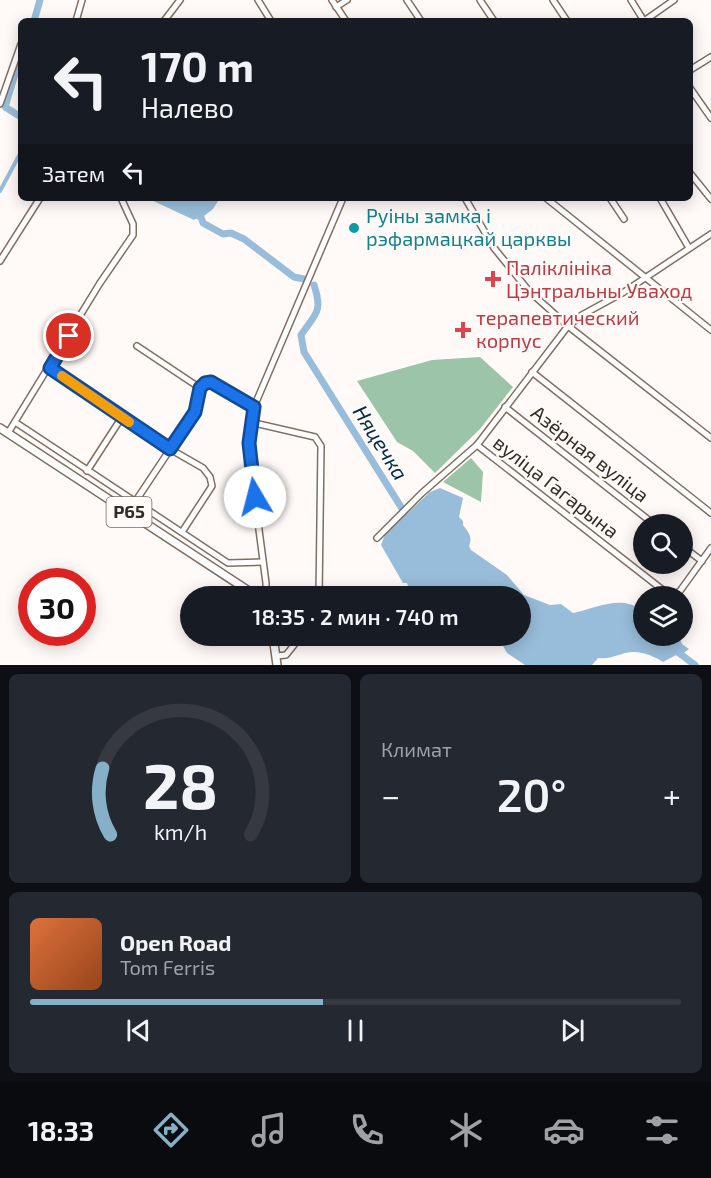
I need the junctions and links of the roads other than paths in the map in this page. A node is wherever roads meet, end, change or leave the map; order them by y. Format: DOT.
graph roads {
  1 [pos="82,0"];
  2 [pos="180,0"];
  3 [pos="258,0"];
  4 [pos="332,0"];
  5 [pos="347,0"];
  6 [pos="407,0"];
  7 [pos="480,0"];
  8 [pos="553,0"];
  9 [pos="630,0"];
  10 [pos="674,0"];
  11 [pos="336,7"];
  12 [pos="77,18"];
  13 [pos="167,18"];
  14 [pos="269,18"];
  15 [pos="344,18"];
  16 [pos="419,18"];
  17 [pos="492,18"];
  18 [pos="565,18"];
  19 [pos="642,18"];
  20 [pos="648,18"];
  21 [pos="18,53"];
  22 [pos="711,57"];
  23 [pos="693,68"];
  24 [pos="693,92"];
  25 [pos="0,105"];
  26 [pos="711,118"];
  27 [pos="693,177"];
  28 [pos="711,199"];
  29 [pos="38,201"];
  30 [pos="122,201"];
  31 [pos="336,201"];
  32 [pos="342,201"];
  33 [pos="467,201"];
  34 [pos="550,201"];
  35 [pos="612,201"];
  36 [pos="662,201"];
  37 [pos="340,205"];
  38 [pos="624,219"];
  39 [pos="711,234"];
  40 [pos="689,248"];
  41 [pos="0,261"];
  42 [pos="644,277"];
  43 [pos="568,326"];
  44 [pos="711,330"];
  45 [pos="137,346"];
  46 [pos="50,368"];
  47 [pos="532,372"];
  48 [pos="200,388"];
  49 [pos="254,407"];
  50 [pos="505,407"];
  51 [pos="122,417"];
  52 [pos="15,422"];
  53 [pos="250,422"];
  54 [pos="0,428"];
  55 [pos="8,433"];
  56 [pos="711,438"];
  57 [pos="477,445"];
  58 [pos="170,449"];
  59 [pos="87,471"];
  60 [pos="135,502"];
  61 [pos="711,513"];
  62 [pos="641,514"];
  63 [pos="182,532"];
  64 [pos="377,538"];
  65 [pos="711,548"];
  66 [pos="693,554"];
  67 [pos="702,561"];
  68 [pos="263,562"];
  69 [pos="241,586"];
  70 [pos="265,586"];
  71 [pos="319,586"];
  72 [pos="274,646"];
  73 [pos="293,646"];
  74 [pos="276,656"];
  75 [pos="277,665"];
  1 -- 12 [label="street"];
  2 -- 13 [label="street"];
  3 -- 14 [label="street"];
  4 -- 11 [label="street"];
  5 -- 11 [label="street"];
  6 -- 16 [label="street"];
  7 -- 17 [label="street"];
  8 -- 18 [label="street"];
  9 -- 19 [label="street"];
  10 -- 20 [label="street"];
  11 -- 15 [label="street"];
  21 -- 25 [label="street"];
  22 -- 23 [label="street"];
  24 -- 26 [label="street"];
  27 -- 28 [label="street"];
  29 -- 41 [label="street"];
  30 -- 46 [label="street"];
  31 -- 37 [label="street"];
  32 -- 37 [label="street"];
  33 -- 43 [label="street"];
  34 -- 42 [label="street"];
  35 -- 38 [label="street"];
  36 -- 40 [label="street"];
  37 -- 49 [label="street"];
  39 -- 40 [label="street"];
  40 -- 42 [label="street"];
  42 -- 43 [label="street"];
  42 -- 44 [label="street"];
  43 -- 47 [label="street"];
  43 -- 56 [label="street"];
  45 -- 48 [label="street"];
  46 -- 51 [label="street"];
  46 -- 52 [label="street"];
  47 -- 50 [label="street"];
  47 -- 61 [label="street"];
  48 -- 49 [label="street"];
  48 -- 58 [label="street"];
  49 -- 53 [label="street"];
  50 -- 57 [label="street"];
  50 -- 62 [label="street, Азёрная вуліца"];
  51 -- 58 [label="street"];
  51 -- 59 [label="street"];
  52 -- 55 [label="street"];
  52 -- 59 [label="street"];
  53 -- 68 [label="street"];
  53 -- 71 [label="street"];
  54 -- 55 [label="main road, Р65"];
  55 -- 69 [label="main road, Р65"];
  57 -- 64 [label="street"];
  57 -- 67 [label="street, вуліца Гагарына"];
  58 -- 60 [label="street"];
  58 -- 63 [label="street"];
  59 -- 60 [label="street"];
  60 -- 63 [label="street"];
  63 -- 68 [label="street"];
  65 -- 67 [label="street"];
  66 -- 67 [label="street"];
  68 -- 70 [label="street"];
  72 -- 74 [label="main road"];
  73 -- 74 [label="street"];
  74 -- 75 [label="main road"];
}
